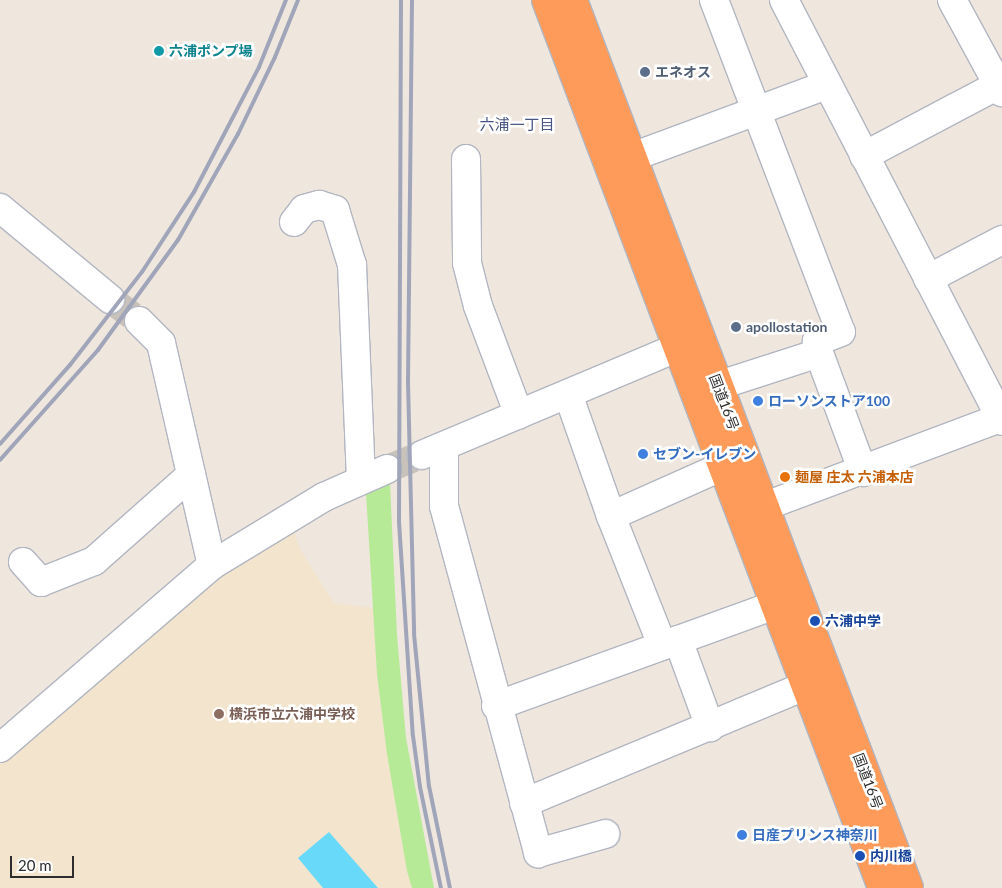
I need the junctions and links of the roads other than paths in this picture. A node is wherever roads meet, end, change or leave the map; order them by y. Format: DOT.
graph roads {
  1 [pos="546,0"];
  2 [pos="573,0"];
  3 [pos="714,0"];
  4 [pos="784,0"];
  5 [pos="952,0"];
  6 [pos="826,85"];
  7 [pos="1000,87"];
  8 [pos="757,112"];
  9 [pos="864,156"];
  10 [pos="632,157"];
  11 [pos="466,159"];
  12 [pos="0,208"];
  13 [pos="294,222"];
  14 [pos="1002,240"];
  15 [pos="928,278"];
  16 [pos="110,299"];
  17 [pos="139,321"];
  18 [pos="688,343"];
  19 [pos="819,353"];
  20 [pos="717,386"];
  21 [pos="568,394"];
  22 [pos="518,415"];
  23 [pos="1001,418"];
  24 [pos="721,467"];
  25 [pos="387,469"];
  26 [pos="863,472"];
  27 [pos="190,475"];
  28 [pos="361,480"];
  29 [pos="763,507"];
  30 [pos="611,516"];
  31 [pos="23,562"];
  32 [pos="212,565"];
  33 [pos="775,605"];
  34 [pos="670,642"];
  35 [pos="806,686"];
  36 [pos="496,706"];
  37 [pos="710,727"];
  38 [pos="0,748"];
  39 [pos="524,803"];
  40 [pos="605,834"];
  41 [pos="882,888"];
  42 [pos="909,888"];
  1 -- 18 [label="highway, 国道16号"];
  2 -- 10 [label="highway, 国道16号"];
  3 -- 8 [label="street"];
  4 -- 6 [label="street"];
  5 -- 7 [label="street"];
  6 -- 8 [label="street"];
  6 -- 9 [label="street"];
  7 -- 9 [label="street"];
  8 -- 10 [label="street"];
  8 -- 19 [label="street"];
  9 -- 15 [label="street"];
  10 -- 18 [label="highway, 国道16号"];
  11 -- 22 [label="street"];
  12 -- 16 [label="street"];
  13 -- 28 [label="street"];
  14 -- 15 [label="street"];
  15 -- 23 [label="street"];
  17 -- 27 [label="street"];
  18 -- 20 [label="highway, 国道16号"];
  18 -- 21 [label="street"];
  18 -- 24 [label="highway, 国道16号"];
  19 -- 20 [label="street"];
  19 -- 26 [label="street"];
  20 -- 29 [label="highway, 国道16号"];
  21 -- 22 [label="street"];
  21 -- 30 [label="street"];
  22 -- 36 [label="street"];
  23 -- 26 [label="street"];
  24 -- 30 [label="street"];
  24 -- 33 [label="highway, 国道16号"];
  25 -- 28 [label="street"];
  26 -- 29 [label="street"];
  27 -- 31 [label="street"];
  27 -- 32 [label="street"];
  28 -- 32 [label="street"];
  29 -- 42 [label="highway, 国道16号"];
  30 -- 34 [label="street"];
  32 -- 38 [label="street"];
  33 -- 34 [label="street"];
  33 -- 35 [label="highway, 国道16号"];
  34 -- 36 [label="street"];
  34 -- 37 [label="street"];
  35 -- 37 [label="street"];
  35 -- 41 [label="highway, 国道16号"];
  36 -- 39 [label="street"];
  37 -- 39 [label="street"];
  39 -- 40 [label="street"];
}
